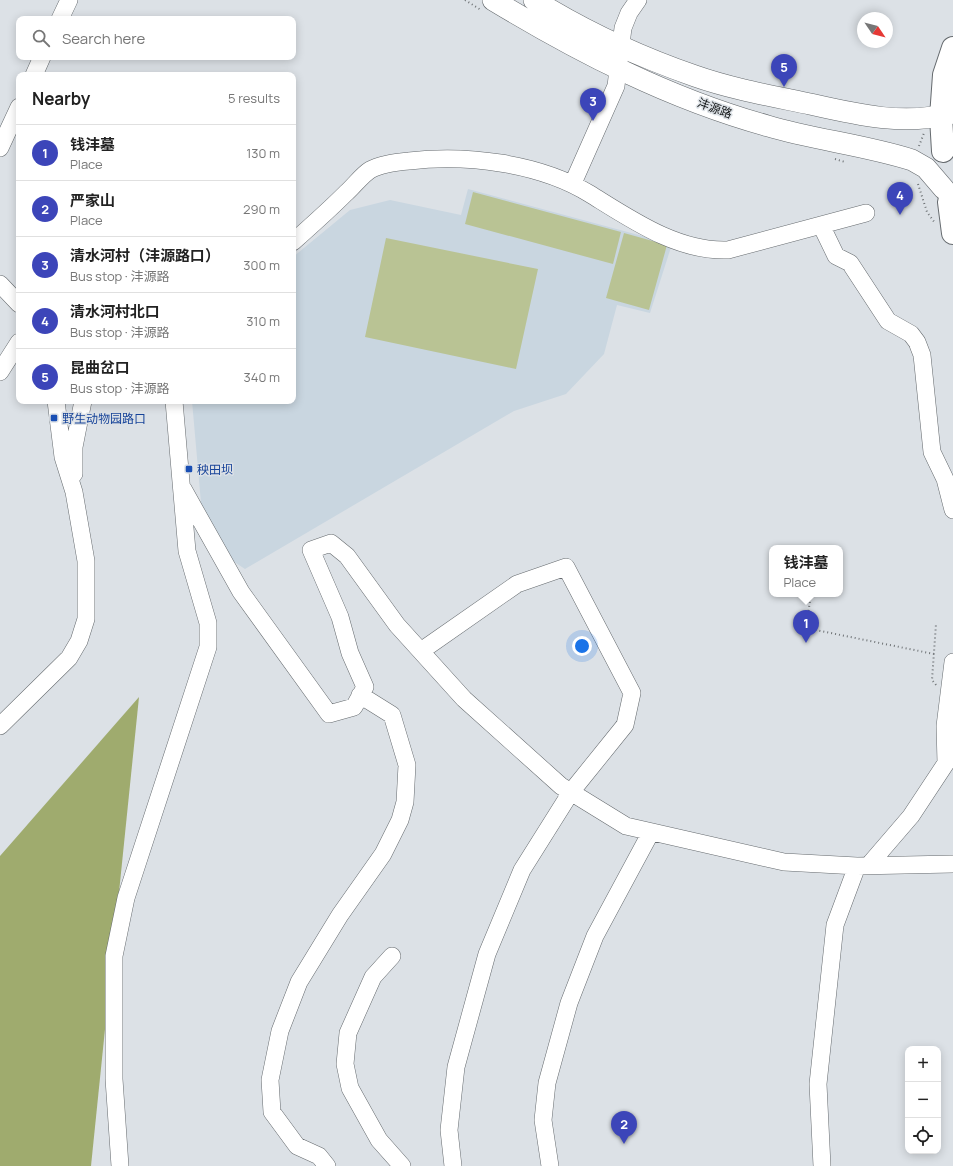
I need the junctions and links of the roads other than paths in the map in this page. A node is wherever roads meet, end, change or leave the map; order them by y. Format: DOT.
graph roads {
  1 [pos="68,0"];
  2 [pos="493,0"];
  3 [pos="534,0"];
  4 [pos="638,0"];
  5 [pos="61,16"];
  6 [pos="620,45"];
  7 [pos="953,48"];
  8 [pos="41,60"];
  9 [pos="619,70"];
  10 [pos="35,72"];
  11 [pos="16,113"];
  12 [pos="949,120"];
  13 [pos="0,148"];
  14 [pos="943,152"];
  15 [pos="572,183"];
  16 [pos="949,199"];
  17 [pos="866,213"];
  18 [pos="821,225"];
  19 [pos="953,233"];
  20 [pos="296,239"];
  21 [pos="0,284"];
  22 [pos="16,301"];
  23 [pos="16,347"];
  24 [pos="0,372"];
  25 [pos="56,404"];
  26 [pos="82,404"];
  27 [pos="174,404"];
  28 [pos="182,487"];
  29 [pos="74,492"];
  30 [pos="953,510"];
  31 [pos="421,651"];
  32 [pos="953,662"];
  33 [pos="360,695"];
  34 [pos="0,726"];
  35 [pos="571,792"];
  36 [pos="651,832"];
  37 [pos="953,864"];
  38 [pos="863,866"];
  39 [pos="392,956"];
  40 [pos="120,1166"];
  41 [pos="327,1166"];
  42 [pos="402,1166"];
  43 [pos="453,1166"];
  44 [pos="550,1166"];
  45 [pos="822,1166"];
  1 -- 5 [label="street"];
  2 -- 9 [label="main road, 沣源路"];
  3 -- 6 [label="main road, 沣源路"];
  4 -- 6 [label="street"];
  6 -- 9 [label="street"];
  6 -- 12 [label="main road, 沣源路"];
  7 -- 12 [label="highway"];
  8 -- 10 [label="street"];
  9 -- 15 [label="street"];
  9 -- 16 [label="main road, 沣源路"];
  11 -- 13 [label="street"];
  12 -- 14 [label="highway"];
  14 -- 16 [label="main road"];
  15 -- 18 [label="street"];
  15 -- 20 [label="street"];
  16 -- 19 [label="highway"];
  17 -- 18 [label="street"];
  18 -- 30 [label="street"];
  21 -- 22 [label="street"];
  23 -- 24 [label="street"];
  25 -- 29 [label="street"];
  26 -- 29 [label="street"];
  27 -- 28 [label="street"];
  28 -- 33 [label="street"];
  28 -- 40 [label="street"];
  29 -- 34 [label="street"];
  31 -- 33 [label="street"];
  31 -- 35 [label="street"];
  31 -- 35 [label="street"];
  32 -- 38 [label="street"];
  33 -- 41 [label="street"];
  35 -- 36 [label="street"];
  35 -- 43 [label="street"];
  36 -- 38 [label="street"];
  36 -- 44 [label="street"];
  37 -- 38 [label="street"];
  38 -- 45 [label="street"];
  39 -- 42 [label="street"];
}
